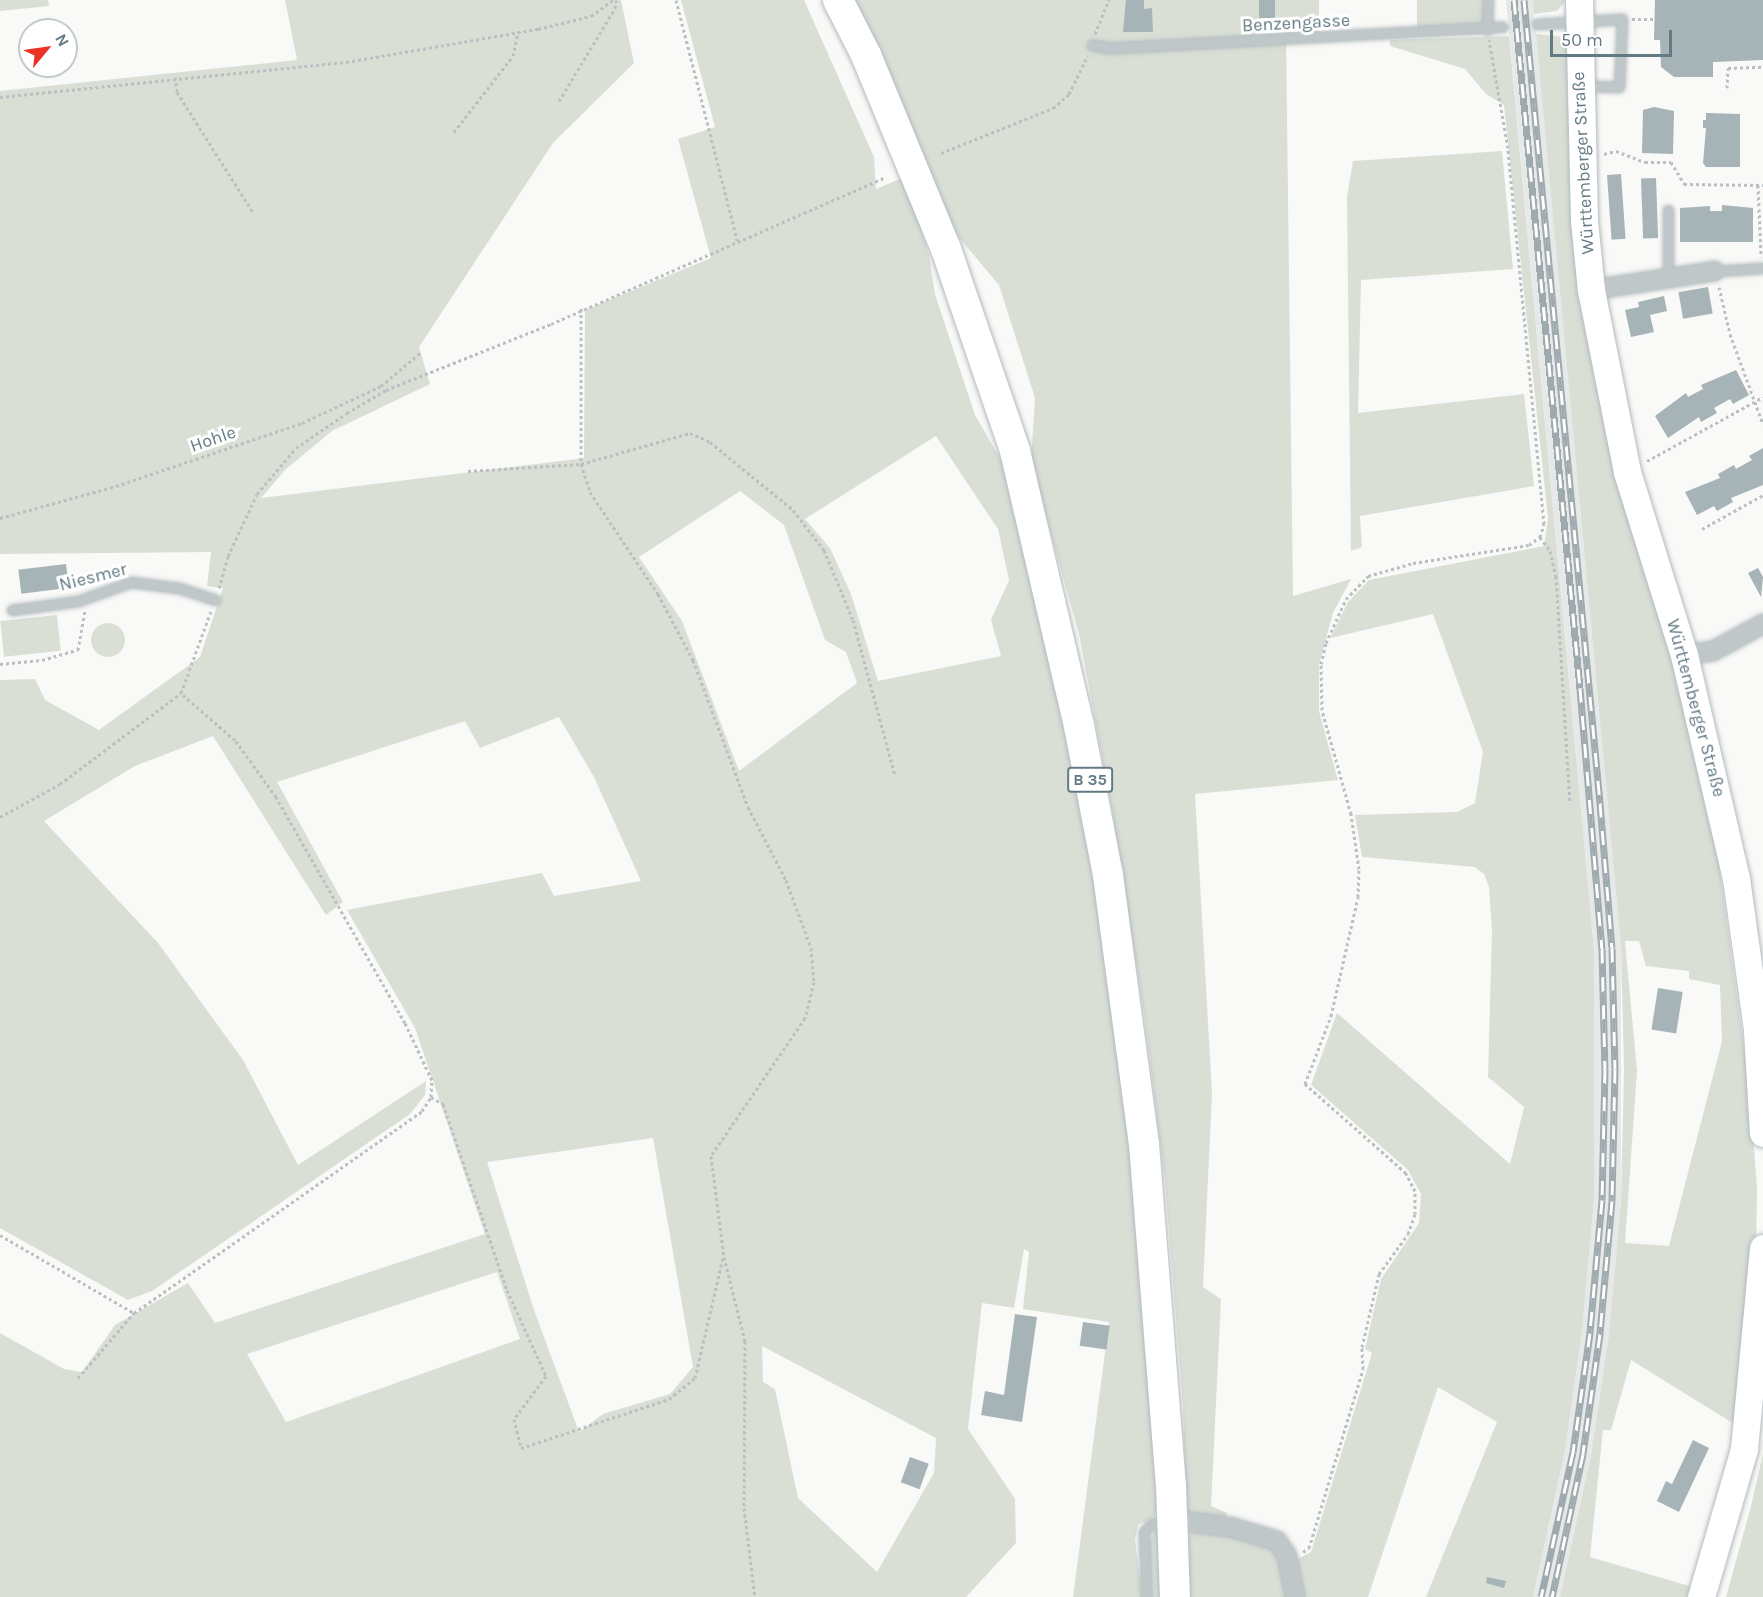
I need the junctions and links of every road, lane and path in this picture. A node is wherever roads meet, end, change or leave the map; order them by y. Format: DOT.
graph roads {
  1 [pos="614,0"];
  2 [pos="676,0"];
  3 [pos="838,0"];
  4 [pos="1108,0"];
  5 [pos="1488,0"];
  6 [pos="1578,10"];
  7 [pos="1622,19"];
  8 [pos="1654,20"];
  9 [pos="1537,24"];
  10 [pos="1502,27"];
  11 [pos="1487,30"];
  12 [pos="518,33"];
  13 [pos="1092,45"];
  14 [pos="1763,67"];
  15 [pos="175,77"];
  16 [pos="1578,86"];
  17 [pos="1727,88"];
  18 [pos="0,97"];
  19 [pos="559,101"];
  20 [pos="454,132"];
  21 [pos="941,153"];
  22 [pos="1581,155"];
  23 [pos="883,178"];
  24 [pos="1761,185"];
  25 [pos="1668,210"];
  26 [pos="254,214"];
  27 [pos="737,240"];
  28 [pos="1763,268"];
  29 [pos="1715,271"];
  30 [pos="1668,279"];
  31 [pos="1591,290"];
  32 [pos="581,308"];
  33 [pos="420,353"];
  34 [pos="381,386"];
  35 [pos="386,390"];
  36 [pos="1763,397"];
  37 [pos="1756,400"];
  38 [pos="1763,424"];
  39 [pos="581,464"];
  40 [pos="468,471"];
  41 [pos="1627,472"];
  42 [pos="1763,495"];
  43 [pos="0,518"];
  44 [pos="1702,530"];
  45 [pos="1539,537"];
  46 [pos="88,597"];
  47 [pos="215,600"];
  48 [pos="12,610"];
  49 [pos="1763,624"];
  50 [pos="1684,655"];
  51 [pos="0,664"];
  52 [pos="180,693"];
  53 [pos="895,776"];
  54 [pos="1570,804"];
  55 [pos="0,817"];
  56 [pos="431,1097"];
  57 [pos="1763,1133"];
  58 [pos="0,1235"];
  59 [pos="1763,1248"];
  60 [pos="724,1257"];
  61 [pos="134,1313"];
  62 [pos="78,1378"];
  63 [pos="1172,1520"];
  64 [pos="1288,1561"];
  65 [pos="755,1597"];
  66 [pos="1146,1597"];
  67 [pos="1175,1597"];
  68 [pos="1295,1597"];
  69 [pos="1701,1597"];
  1 -- 12 [label="path"];
  1 -- 19 [label="path"];
  2 -- 27 [label="path"];
  3 -- 63 [label="main road, B 35"];
  4 -- 13 [label="path"];
  5 -- 11 [label="lane"];
  6 -- 7 [label="lane"];
  6 -- 9 [label="lane"];
  6 -- 16 [label="main road, Württemberger Straße"];
  7 -- 8 [label="path"];
  7 -- 16 [label="lane"];
  10 -- 11 [label="lane, Benzengasse"];
  11 -- 13 [label="lane, Benzengasse"];
  11 -- 45 [label="path"];
  12 -- 15 [label="path"];
  12 -- 20 [label="path"];
  13 -- 21 [label="path"];
  14 -- 17 [label="path"];
  15 -- 18 [label="path"];
  15 -- 26 [label="path"];
  16 -- 22 [label="main road, Württemberger Straße"];
  22 -- 24 [label="path"];
  22 -- 31 [label="main road, Württemberger Straße"];
  23 -- 27 [label="path"];
  24 -- 28 [label="path"];
  25 -- 30 [label="lane"];
  27 -- 32 [label="path"];
  28 -- 29 [label="lane"];
  29 -- 30 [label="street"];
  29 -- 37 [label="path"];
  30 -- 31 [label="street"];
  31 -- 41 [label="main road, Württemberger Straße"];
  32 -- 35 [label="path"];
  32 -- 39 [label="path"];
  33 -- 34 [label="path, Hohle"];
  34 -- 35 [label="path"];
  34 -- 43 [label="path, Hohle"];
  35 -- 47 [label="path"];
  36 -- 37 [label="path"];
  37 -- 38 [label="path"];
  37 -- 41 [label="path"];
  39 -- 40 [label="path"];
  39 -- 53 [label="path"];
  39 -- 60 [label="path"];
  41 -- 50 [label="main road, Württemberger Straße"];
  42 -- 44 [label="path"];
  45 -- 54 [label="path"];
  45 -- 64 [label="path"];
  46 -- 47 [label="lane, Niesmer"];
  46 -- 48 [label="lane, Niesmer"];
  46 -- 51 [label="path"];
  47 -- 52 [label="path"];
  49 -- 50 [label="street"];
  50 -- 57 [label="main road, Württemberger Straße"];
  52 -- 55 [label="path"];
  52 -- 56 [label="path"];
  56 -- 60 [label="path"];
  56 -- 61 [label="path"];
  58 -- 61 [label="path"];
  59 -- 69 [label="main road"];
  60 -- 65 [label="path"];
  61 -- 62 [label="path"];
  63 -- 64 [label="street"];
  63 -- 66 [label="lane"];
  63 -- 67 [label="main road, B 35"];
  64 -- 68 [label="street"];
}
